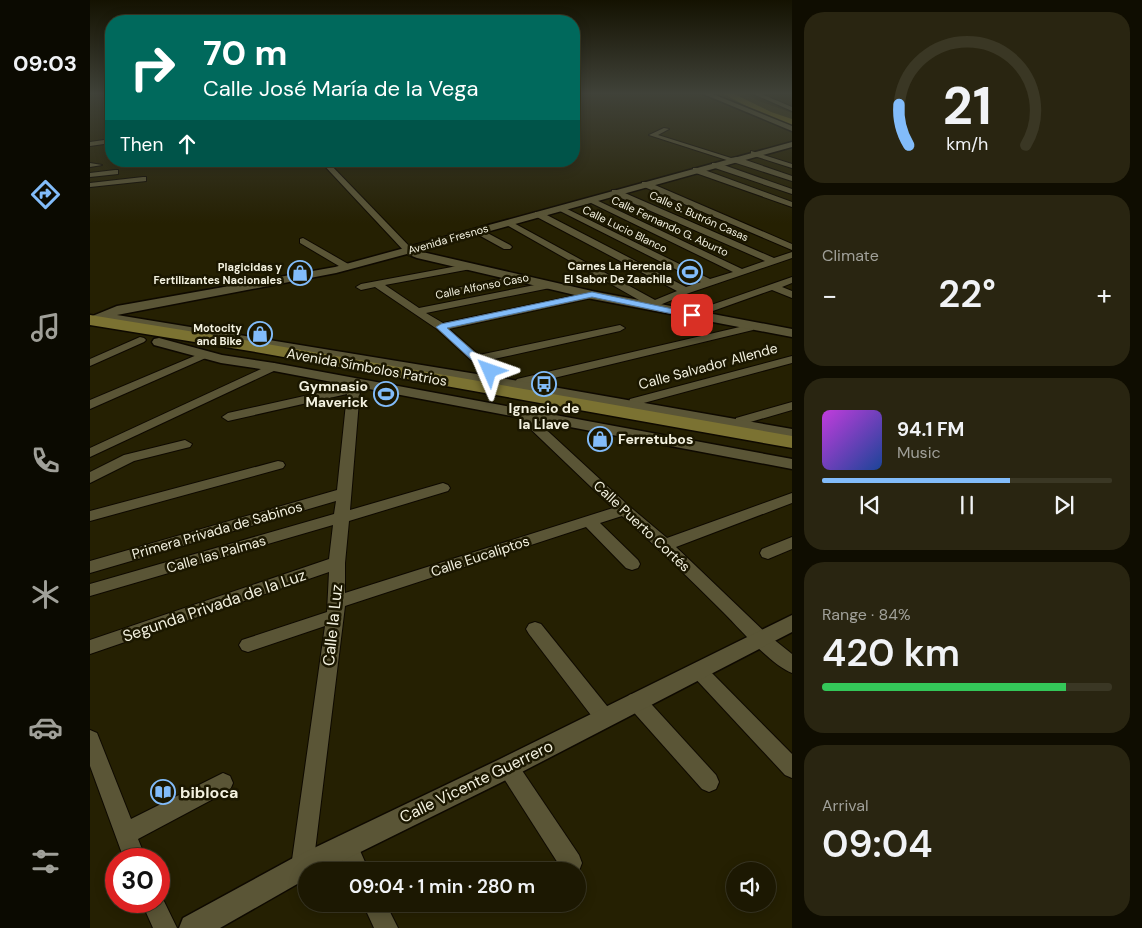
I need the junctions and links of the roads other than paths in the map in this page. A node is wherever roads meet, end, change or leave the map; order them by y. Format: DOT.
graph roads {
  1 [pos="653,136"];
  2 [pos="105,142"];
  3 [pos="90,144"];
  4 [pos="792,144"];
  5 [pos="754,154"];
  6 [pos="732,160"];
  7 [pos="715,165"];
  8 [pos="792,166"];
  9 [pos="329,167"];
  10 [pos="696,170"];
  11 [pos="123,172"];
  12 [pos="90,175"];
  13 [pos="143,179"];
  14 [pos="792,179"];
  15 [pos="645,184"];
  16 [pos="90,185"];
  17 [pos="615,192"];
  18 [pos="792,192"];
  19 [pos="589,200"];
  20 [pos="792,205"];
  21 [pos="558,208"];
  22 [pos="538,214"];
  23 [pos="507,223"];
  24 [pos="478,231"];
  25 [pos="303,241"];
  26 [pos="508,247"];
  27 [pos="792,247"];
  28 [pos="408,250"];
  29 [pos="792,255"];
  30 [pos="774,261"];
  31 [pos="347,267"];
  32 [pos="468,267"];
  33 [pos="742,272"];
  34 [pos="518,278"];
  35 [pos="792,280"];
  36 [pos="710,283"];
  37 [pos="376,284"];
  38 [pos="550,285"];
  39 [pos="360,287"];
  40 [pos="773,287"];
  41 [pos="685,291"];
  42 [pos="442,294"];
  43 [pos="592,295"];
  44 [pos="792,295"];
  45 [pos="652,305"];
  46 [pos="419,312"];
  47 [pos="692,315"];
  48 [pos="92,321"];
  49 [pos="750,325"];
  50 [pos="441,327"];
  51 [pos="620,328"];
  52 [pos="792,333"];
  53 [pos="149,341"];
  54 [pos="243,341"];
  55 [pos="204,354"];
  56 [pos="477,359"];
  57 [pos="792,359"];
  58 [pos="90,363"];
  59 [pos="274,367"];
  60 [pos="502,382"];
  61 [pos="519,385"];
  62 [pos="356,386"];
  63 [pos="90,405"];
  64 [pos="634,405"];
  65 [pos="792,406"];
  66 [pos="523,415"];
  67 [pos="228,417"];
  68 [pos="741,424"];
  69 [pos="792,434"];
  70 [pos="792,442"];
  71 [pos="185,444"];
  72 [pos="792,452"];
  73 [pos="90,453"];
  74 [pos="792,464"];
  75 [pos="278,465"];
  76 [pos="90,478"];
  77 [pos="442,488"];
  78 [pos="344,493"];
  79 [pos="792,498"];
  80 [pos="624,510"];
  81 [pos="90,516"];
  82 [pos="342,518"];
  83 [pos="589,521"];
  84 [pos="792,543"];
  85 [pos="664,545"];
  86 [pos="768,553"];
  87 [pos="337,563"];
  88 [pos="632,564"];
  89 [pos="90,566"];
  90 [pos="90,590"];
  91 [pos="336,609"];
  92 [pos="792,623"];
  93 [pos="535,629"];
  94 [pos="761,639"];
  95 [pos="248,646"];
  96 [pos="90,647"];
  97 [pos="792,665"];
  98 [pos="698,670"];
  99 [pos="636,701"];
  100 [pos="604,717"];
  101 [pos="90,739"];
  102 [pos="508,767"];
  103 [pos="792,768"];
  104 [pos="709,782"];
  105 [pos="223,783"];
  106 [pos="125,834"];
  107 [pos="346,845"];
  108 [pos="131,848"];
  109 [pos="303,862"];
  110 [pos="312,862"];
  111 [pos="354,862"];
  112 [pos="570,862"];
  113 [pos="298,869"];
  114 [pos="378,912"];
  115 [pos="157,913"];
  116 [pos="164,928"];
  117 [pos="193,928"];
  118 [pos="386,928"];
  1 -- 6 [label="street"];
  2 -- 3 [label="street"];
  4 -- 5 [label="street, Avenida Fresnos"];
  5 -- 6 [label="street, Avenida Fresnos"];
  5 -- 8 [label="street"];
  6 -- 7 [label="street, Avenida Fresnos"];
  6 -- 14 [label="street"];
  7 -- 10 [label="street, Avenida Fresnos"];
  7 -- 18 [label="street"];
  9 -- 28 [label="street"];
  10 -- 15 [label="street, Avenida Fresnos"];
  10 -- 20 [label="street"];
  11 -- 12 [label="street"];
  13 -- 16 [label="street"];
  15 -- 17 [label="street, Avenida Fresnos"];
  15 -- 27 [label="street"];
  17 -- 19 [label="street, Avenida Fresnos"];
  17 -- 30 [label="street, Calle S. Butrón Casas"];
  19 -- 21 [label="street, Avenida Fresnos"];
  19 -- 33 [label="street, Calle Fernando G. Aburto"];
  21 -- 22 [label="street, Avenida Fresnos"];
  21 -- 36 [label="street, Calle Lucio Blanco"];
  22 -- 23 [label="street, Avenida Fresnos"];
  22 -- 41 [label="street"];
  23 -- 24 [label="street, Avenida Fresnos"];
  23 -- 45 [label="street"];
  24 -- 26 [label="street"];
  24 -- 28 [label="street, Avenida Fresnos"];
  25 -- 31 [label="street"];
  28 -- 31 [label="street, Avenida Fresnos"];
  28 -- 32 [label="street"];
  29 -- 30 [label="street"];
  30 -- 33 [label="street"];
  31 -- 48 [label="street, Avenida Fresnos"];
  32 -- 34 [label="street"];
  32 -- 37 [label="street"];
  33 -- 36 [label="street"];
  34 -- 38 [label="street"];
  34 -- 42 [label="street"];
  35 -- 40 [label="street"];
  36 -- 41 [label="street"];
  37 -- 39 [label="street"];
  37 -- 46 [label="street"];
  38 -- 43 [label="street"];
  38 -- 46 [label="street, Calle Alfonso Caso"];
  40 -- 44 [label="street"];
  40 -- 47 [label="street"];
  41 -- 45 [label="street"];
  43 -- 45 [label="street"];
  43 -- 50 [label="street"];
  45 -- 47 [label="street"];
  46 -- 50 [label="street"];
  47 -- 49 [label="street"];
  48 -- 53 [label="main road, Avenida Símbolos Patrios"];
  48 -- 54 [label="main road, Avenida Símbolos Patrios"];
  49 -- 52 [label="street"];
  49 -- 61 [label="street"];
  50 -- 56 [label="street"];
  51 -- 56 [label="street"];
  53 -- 55 [label="street, Avenida Símbolos Patrios"];
  53 -- 58 [label="street"];
  53 -- 72 [label="main road, Avenida Símbolos Patrios"];
  54 -- 60 [label="street, Avenida Símbolos Patrios"];
  54 -- 70 [label="main road, Avenida Símbolos Patrios"];
  55 -- 59 [label="street, Avenida Símbolos Patrios"];
  55 -- 63 [label="street"];
  56 -- 60 [label="street"];
  57 -- 64 [label="street, Calle Salvador Allende"];
  59 -- 62 [label="street, Avenida Símbolos Patrios"];
  59 -- 73 [label="street"];
  60 -- 61 [label="street, Avenida Símbolos Patrios"];
  61 -- 64 [label="street, Avenida Símbolos Patrios"];
  62 -- 66 [label="street, Avenida Símbolos Patrios"];
  62 -- 67 [label="street"];
  62 -- 78 [label="street, Calle la Luz"];
  64 -- 68 [label="street, Avenida Símbolos Patrios"];
  65 -- 68 [label="street"];
  66 -- 74 [label="street, Avenida Símbolos Patrios"];
  66 -- 80 [label="street, Calle Puerto Cortés"];
  68 -- 69 [label="street, Avenida Símbolos Patrios"];
  71 -- 76 [label="street"];
  75 -- 81 [label="street"];
  77 -- 82 [label="street, Calle las Palmas"];
  78 -- 82 [label="street, Calle la Luz"];
  78 -- 89 [label="street, Primera Privada de Sabinos"];
  79 -- 85 [label="street"];
  80 -- 83 [label="street, Calle Eucaliptos"];
  80 -- 85 [label="street, Calle Puerto Cortés"];
  82 -- 87 [label="street, Calle la Luz"];
  82 -- 90 [label="street, Calle las Palmas"];
  83 -- 88 [label="street"];
  83 -- 91 [label="street, Calle Eucaliptos"];
  84 -- 86 [label="street"];
  85 -- 94 [label="street, Calle Puerto Cortés"];
  87 -- 91 [label="street, Calle la Luz"];
  87 -- 96 [label="street, Segunda Privada de la Luz"];
  91 -- 95 [label="street, Calle Eucaliptos"];
  91 -- 109 [label="street, Calle la Luz"];
  92 -- 94 [label="street, Calle Vicente Guerrero"];
  93 -- 100 [label="street"];
  94 -- 97 [label="street, Calle Puerto Cortés"];
  94 -- 98 [label="street, Calle Vicente Guerrero"];
  98 -- 99 [label="street, Calle Vicente Guerrero"];
  98 -- 103 [label="street"];
  99 -- 100 [label="street, Calle Vicente Guerrero"];
  99 -- 104 [label="street"];
  100 -- 102 [label="street, Calle Vicente Guerrero"];
  101 -- 106 [label="street"];
  102 -- 107 [label="street, Calle Vicente Guerrero"];
  102 -- 112 [label="street"];
  105 -- 106 [label="street"];
  106 -- 108 [label="street"];
  107 -- 110 [label="street, Calle Vicente Guerrero"];
  107 -- 111 [label="street"];
  113 -- 117 [label="street, Calle Vicente Guerrero"];
  114 -- 118 [label="street"];
  115 -- 116 [label="street"];
}
